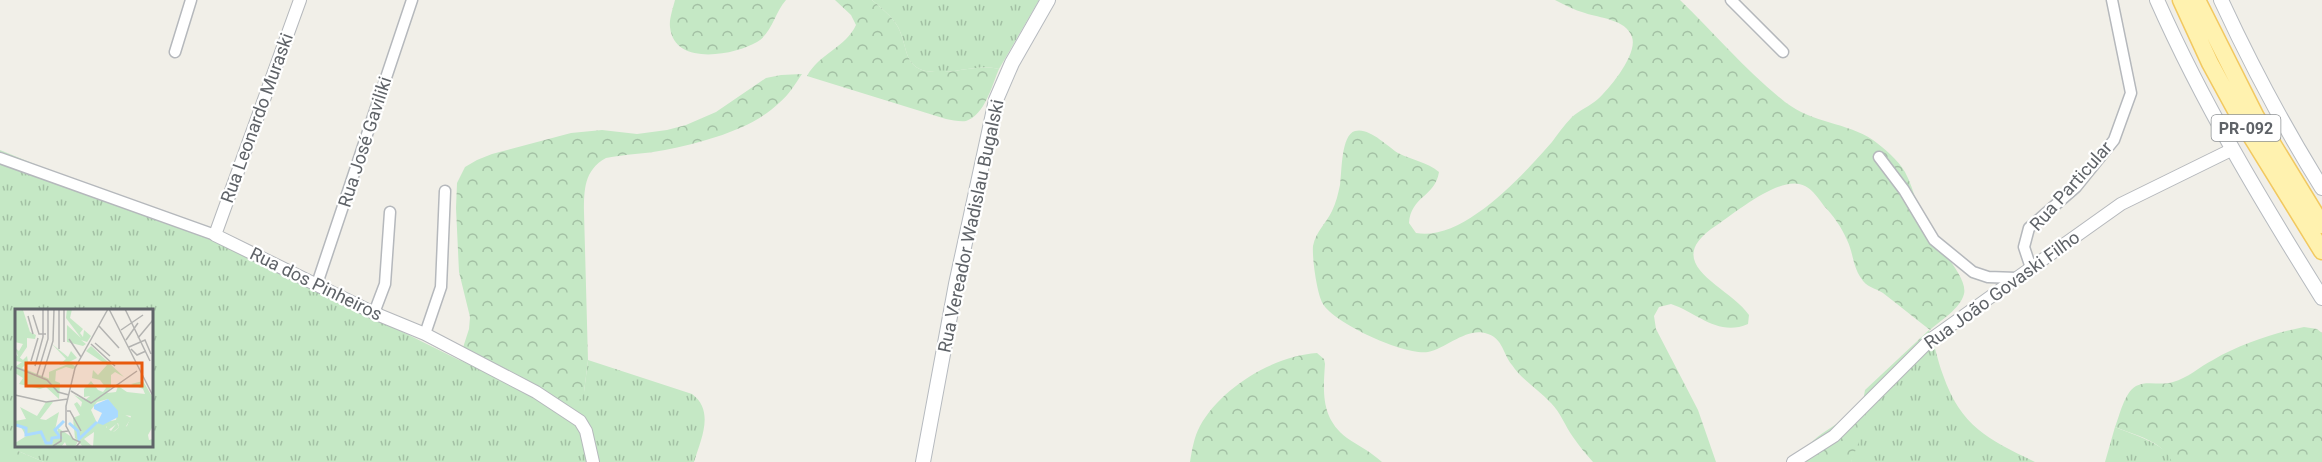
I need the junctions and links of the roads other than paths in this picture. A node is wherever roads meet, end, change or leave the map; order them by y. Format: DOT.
graph roads {
  1 [pos="191,0"];
  2 [pos="300,0"];
  3 [pos="412,0"];
  4 [pos="1048,0"];
  5 [pos="1731,0"];
  6 [pos="2112,0"];
  7 [pos="2157,0"];
  8 [pos="2181,0"];
  9 [pos="2197,0"];
  10 [pos="2221,0"];
  11 [pos="175,52"];
  12 [pos="1783,52"];
  13 [pos="2233,149"];
  14 [pos="1879,157"];
  15 [pos="0,158"];
  16 [pos="2322,188"];
  17 [pos="445,191"];
  18 [pos="390,212"];
  19 [pos="2322,225"];
  20 [pos="215,235"];
  21 [pos="2322,251"];
  22 [pos="2031,268"];
  23 [pos="2017,278"];
  24 [pos="318,284"];
  25 [pos="2322,298"];
  26 [pos="374,313"];
  27 [pos="425,334"];
  28 [pos="592,462"];
  29 [pos="923,462"];
  30 [pos="1793,462"];
  1 -- 11 [label="street"];
  2 -- 20 [label="street, Rua Leonardo Muraski"];
  3 -- 24 [label="street, Rua José Gaviliki"];
  4 -- 29 [label="main road, Rua Vereador Wadislau Bugalski"];
  5 -- 12 [label="street"];
  6 -- 22 [label="street, Rua Particular"];
  7 -- 13 [label="main road"];
  8 -- 21 [label="main road, PR-092"];
  9 -- 19 [label="main road, PR-092"];
  10 -- 16 [label="main road, PR-092"];
  13 -- 22 [label="street, Rua João Govaski Filho"];
  13 -- 25 [label="main road"];
  14 -- 23 [label="street"];
  15 -- 20 [label="street, Rua dos Pinheiros"];
  17 -- 27 [label="street"];
  18 -- 26 [label="street"];
  20 -- 24 [label="street, Rua dos Pinheiros"];
  22 -- 23 [label="street, Rua João Govaski Filho"];
  23 -- 30 [label="street, Rua João Govaski Filho"];
  24 -- 26 [label="street, Rua dos Pinheiros"];
  26 -- 27 [label="street, Rua dos Pinheiros"];
  27 -- 28 [label="street, Rua dos Pinheiros"];
}
